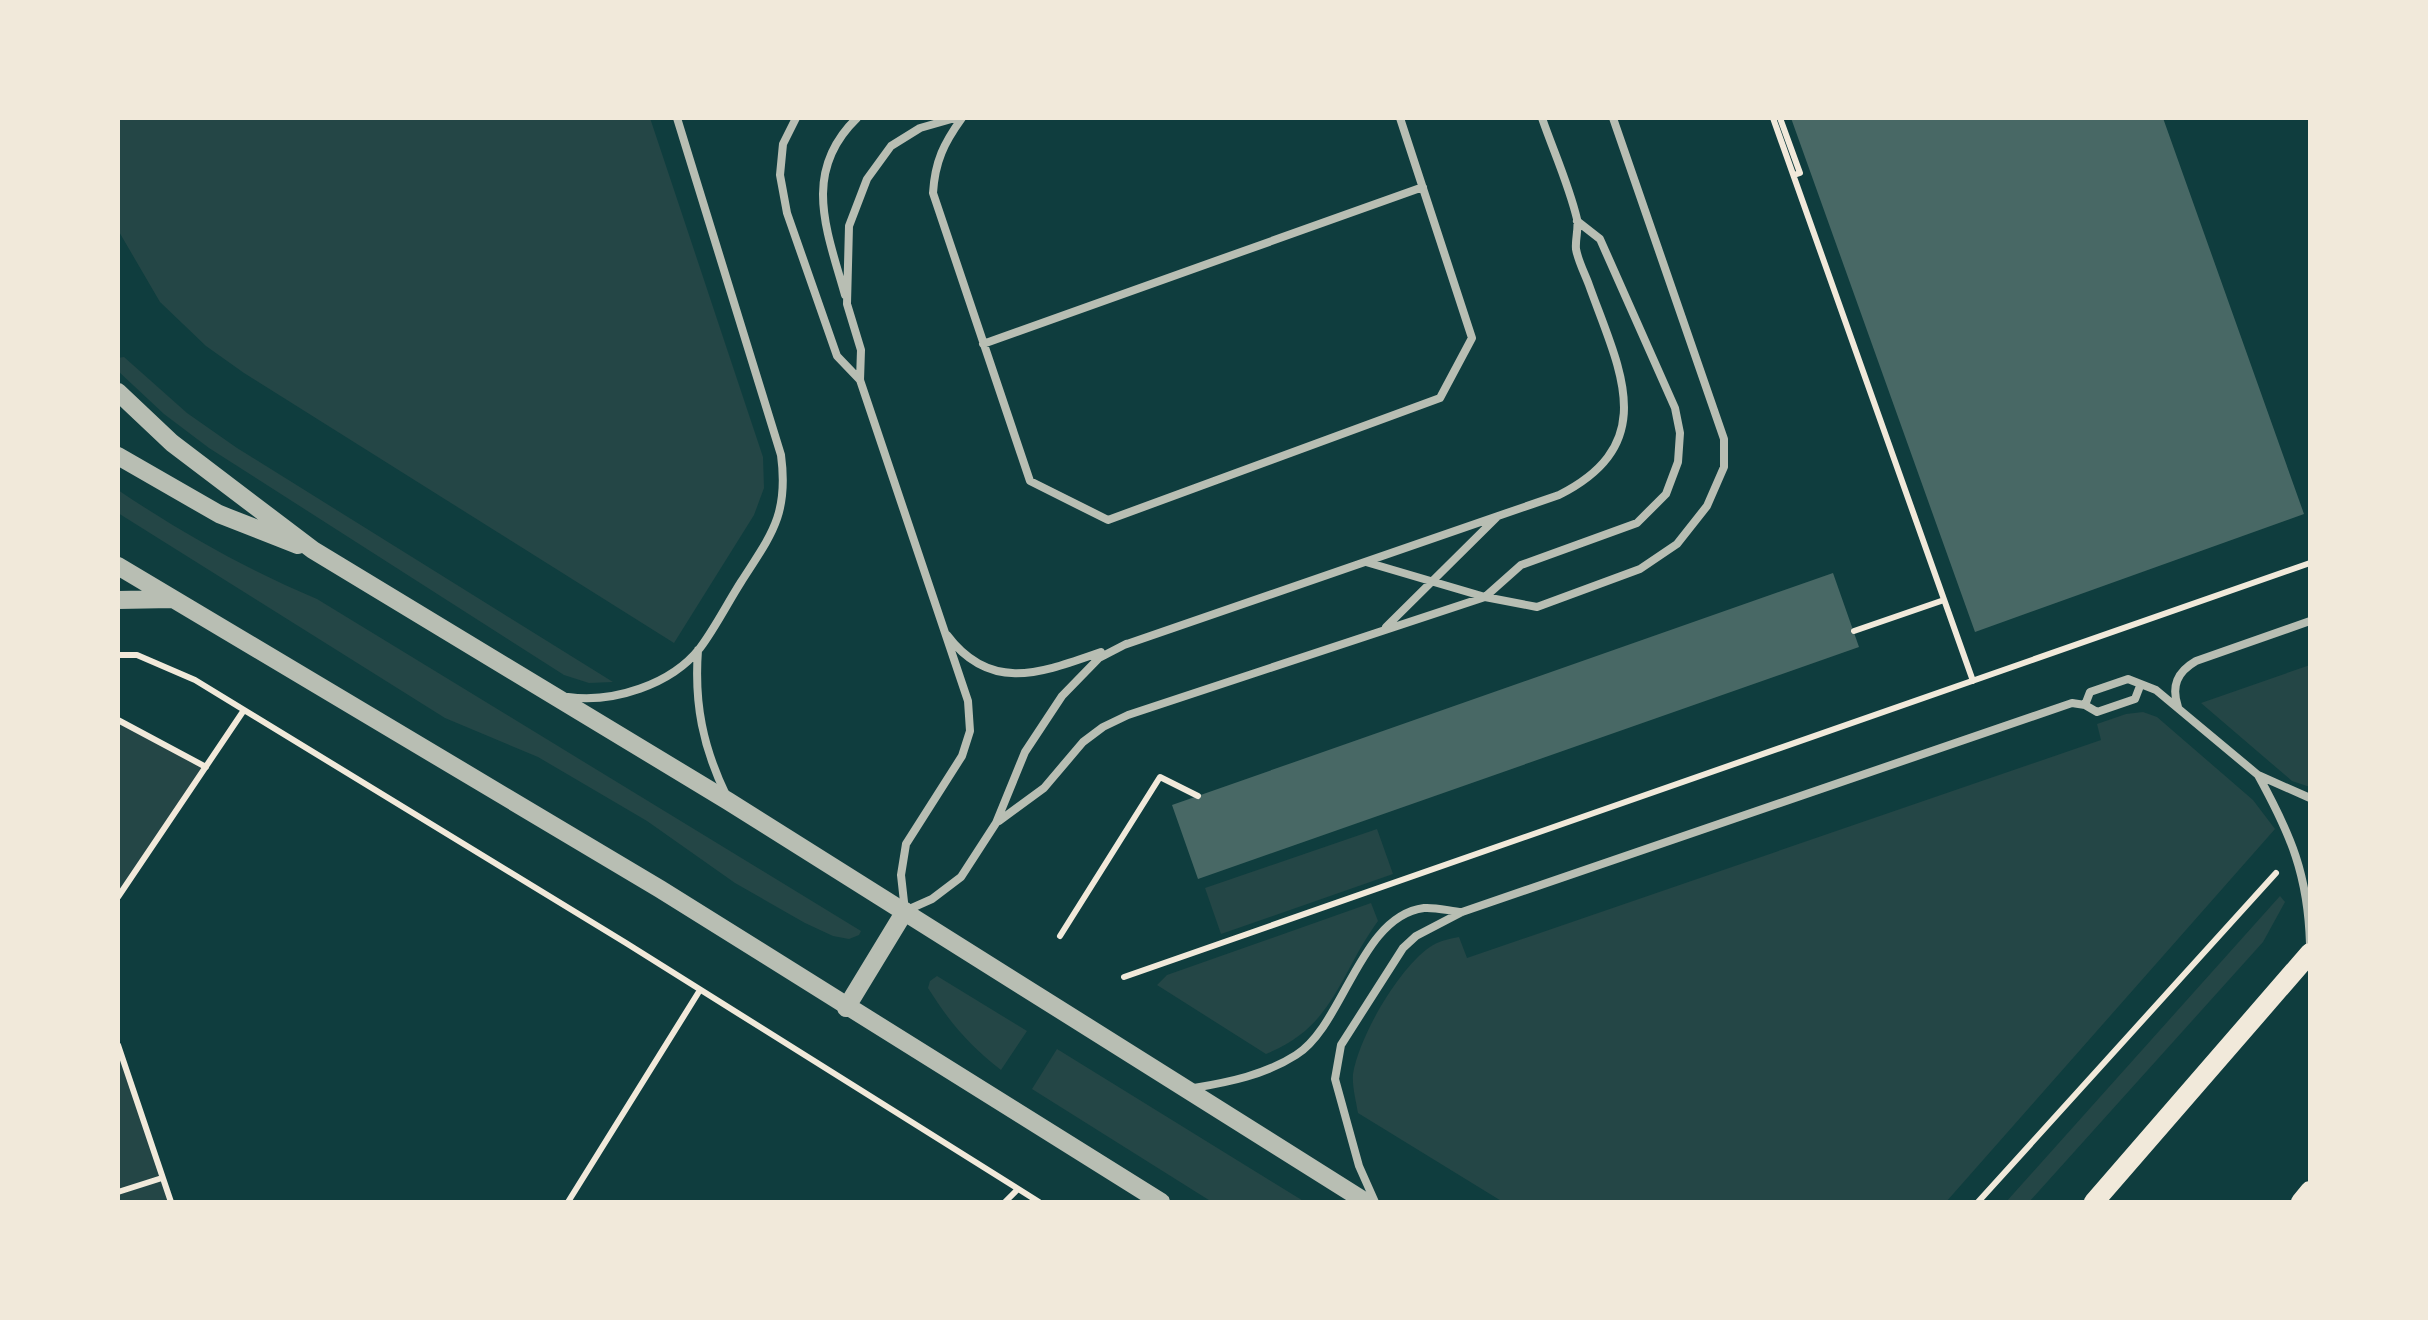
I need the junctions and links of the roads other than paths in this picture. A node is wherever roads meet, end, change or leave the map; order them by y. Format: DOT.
graph roads {
  1 [pos="677,118"];
  2 [pos="796,118"];
  3 [pos="856,118"];
  4 [pos="958,118"];
  5 [pos="1400,118"];
  6 [pos="1542,118"];
  7 [pos="1613,118"];
  8 [pos="1423,188"];
  9 [pos="1578,221"];
  10 [pos="847,304"];
  11 [pos="983,344"];
  12 [pos="860,380"];
  13 [pos="118,392"];
  14 [pos="118,456"];
  15 [pos="1500,515"];
  16 [pos="313,550"];
  17 [pos="1366,562"];
  18 [pos="118,566"];
  19 [pos="1433,582"];
  20 [pos="1484,597"];
  21 [pos="118,600"];
  22 [pos="172,600"];
  23 [pos="938,618"];
  24 [pos="2310,621"];
  25 [pos="1383,630"];
  26 [pos="1126,644"];
  27 [pos="698,650"];
  28 [pos="2140,686"];
  29 [pos="554,695"];
  30 [pos="2085,704"];
  31 [pos="2189,717"];
  32 [pos="2258,775"];
  33 [pos="2310,798"];
  34 [pos="728,801"];
  35 [pos="996,823"];
  36 [pos="905,911"];
  37 [pos="1462,912"];
  38 [pos="2310,944"];
  39 [pos="2310,953"];
  40 [pos="846,1008"];
  41 [pos="1186,1090"];
  42 [pos="2310,1192"];
  43 [pos="1161,1202"];
  44 [pos="1366,1202"];
  45 [pos="1375,1202"];
  46 [pos="2094,1202"];
  47 [pos="2300,1202"];
  1 -- 27 [label="lane"];
  2 -- 12 [label="lane"];
  3 -- 10 [label="lane"];
  4 -- 10 [label="lane"];
  4 -- 11 [label="lane"];
  5 -- 8 [label="lane"];
  6 -- 9 [label="lane"];
  7 -- 20 [label="lane"];
  8 -- 11 [label="lane"];
  8 -- 11 [label="lane"];
  9 -- 15 [label="lane"];
  9 -- 20 [label="lane"];
  10 -- 12 [label="lane"];
  12 -- 23 [label="lane"];
  13 -- 16 [label="street"];
  14 -- 16 [label="street"];
  15 -- 17 [label="lane"];
  15 -- 19 [label="lane"];
  16 -- 29 [label="street"];
  17 -- 19 [label="lane"];
  17 -- 26 [label="lane"];
  18 -- 22 [label="street"];
  19 -- 20 [label="lane"];
  19 -- 25 [label="lane"];
  20 -- 25 [label="lane"];
  21 -- 22 [label="street"];
  22 -- 40 [label="street"];
  23 -- 26 [label="lane"];
  23 -- 36 [label="lane"];
  24 -- 31 [label="lane"];
  25 -- 35 [label="lane"];
  26 -- 35 [label="lane"];
  27 -- 29 [label="lane"];
  27 -- 34 [label="lane"];
  28 -- 30 [label="lane"];
  28 -- 30 [label="lane"];
  28 -- 31 [label="lane"];
  29 -- 34 [label="street"];
  30 -- 37 [label="lane"];
  31 -- 32 [label="lane"];
  32 -- 33 [label="lane"];
  32 -- 38 [label="lane"];
  34 -- 36 [label="street"];
  35 -- 36 [label="lane"];
  36 -- 40 [label="street"];
  36 -- 41 [label="street"];
  37 -- 41 [label="lane"];
  37 -- 45 [label="lane"];
  39 -- 46 [label="main road"];
  40 -- 43 [label="street"];
  41 -- 44 [label="street"];
  42 -- 47 [label="main road"];
}
